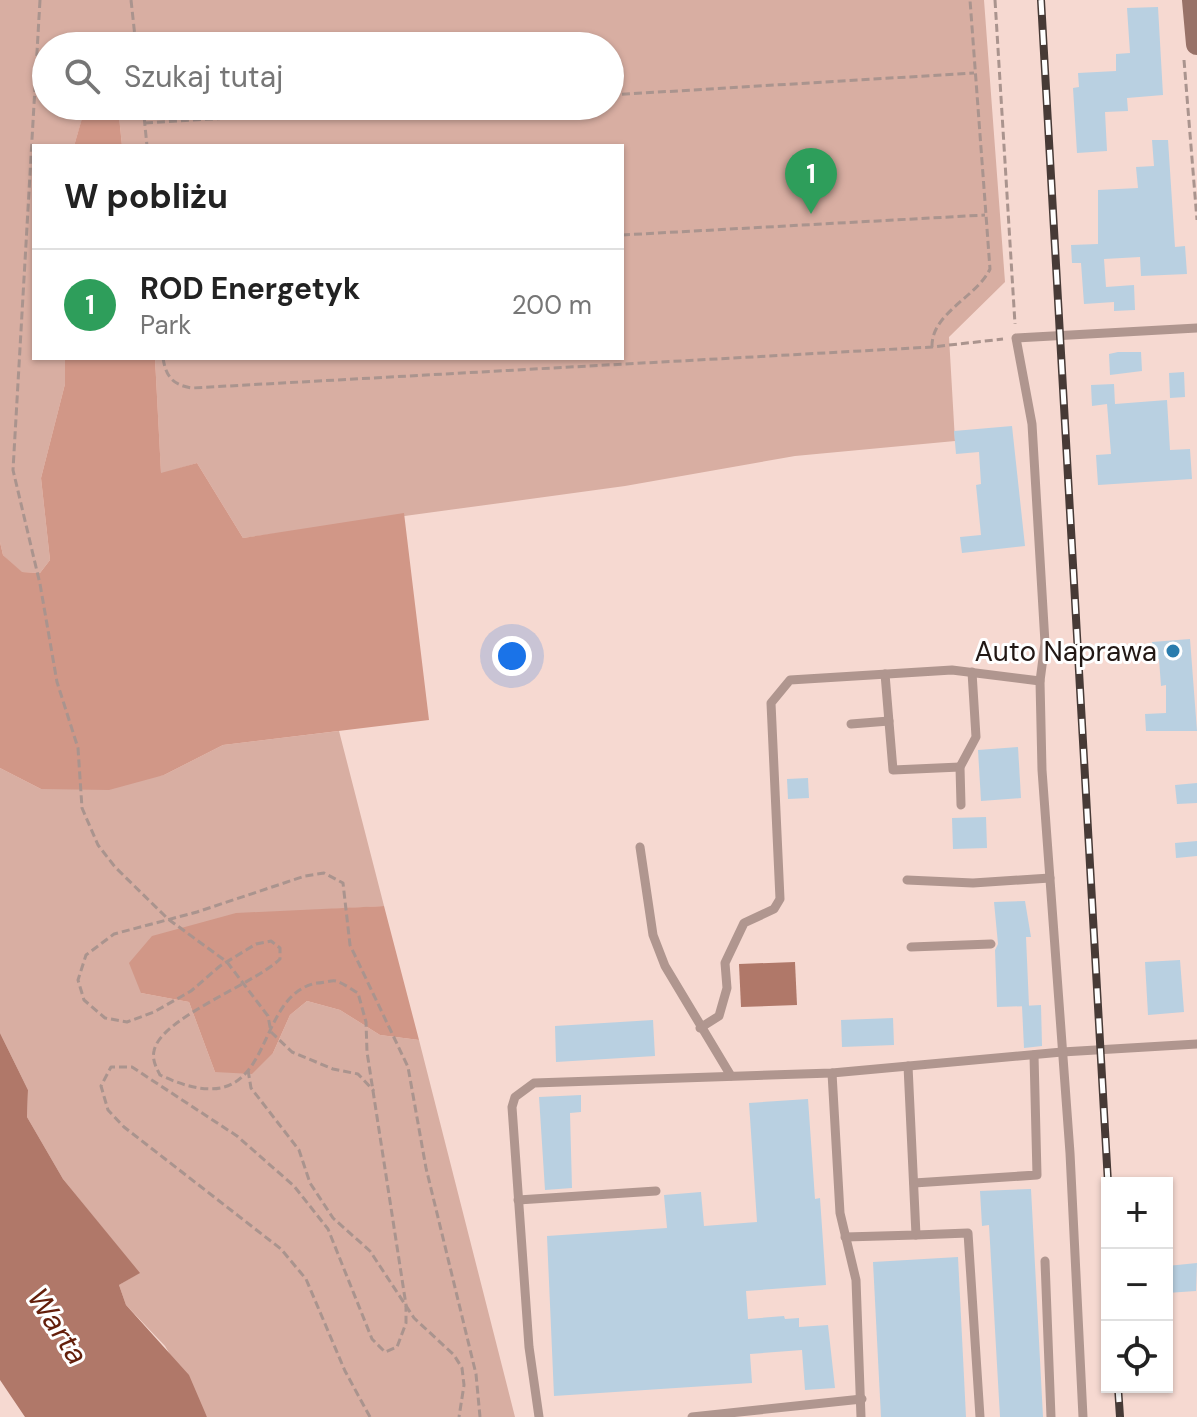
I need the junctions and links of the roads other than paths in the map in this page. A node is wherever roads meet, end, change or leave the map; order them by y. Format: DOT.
graph roads {
  1 [pos="1193,0"];
  2 [pos="1190,46"];
  3 [pos="1197,328"];
  4 [pos="972,672"];
  5 [pos="885,674"];
  6 [pos="1040,681"];
  7 [pos="889,721"];
  8 [pos="851,724"];
  9 [pos="960,767"];
  10 [pos="961,805"];
  11 [pos="640,847"];
  12 [pos="1050,878"];
  13 [pos="907,880"];
  14 [pos="991,944"];
  15 [pos="911,947"];
  16 [pos="700,1028"];
  17 [pos="1197,1044"];
  18 [pos="1062,1052"];
  19 [pos="1034,1055"];
  20 [pos="908,1066"];
  21 [pos="832,1073"];
  22 [pos="731,1076"];
  23 [pos="914,1183"];
  24 [pos="656,1191"];
  25 [pos="518,1200"];
  26 [pos="916,1235"];
  27 [pos="845,1237"];
  28 [pos="1045,1261"];
  29 [pos="862,1399"];
  30 [pos="539,1417"];
  31 [pos="692,1417"];
  32 [pos="861,1417"];
  33 [pos="980,1417"];
  34 [pos="1051,1417"];
  35 [pos="1083,1417"];
  1 -- 2 [label="main road"];
  3 -- 6 [label="lane"];
  4 -- 5 [label="lane"];
  4 -- 6 [label="lane"];
  4 -- 9 [label="lane"];
  5 -- 7 [label="lane"];
  5 -- 16 [label="lane"];
  6 -- 12 [label="lane"];
  7 -- 8 [label="lane"];
  7 -- 9 [label="lane"];
  9 -- 10 [label="lane"];
  11 -- 16 [label="lane"];
  12 -- 13 [label="lane"];
  12 -- 18 [label="lane"];
  14 -- 15 [label="lane"];
  16 -- 22 [label="lane"];
  17 -- 18 [label="lane"];
  18 -- 19 [label="lane"];
  18 -- 35 [label="lane"];
  19 -- 20 [label="lane"];
  19 -- 23 [label="lane"];
  20 -- 21 [label="lane"];
  20 -- 23 [label="lane"];
  21 -- 22 [label="lane"];
  21 -- 27 [label="lane"];
  22 -- 25 [label="lane"];
  23 -- 26 [label="lane"];
  24 -- 25 [label="lane"];
  25 -- 30 [label="lane"];
  26 -- 27 [label="lane"];
  26 -- 33 [label="lane"];
  27 -- 29 [label="lane"];
  28 -- 34 [label="lane"];
  29 -- 31 [label="lane"];
  29 -- 32 [label="lane"];
}
